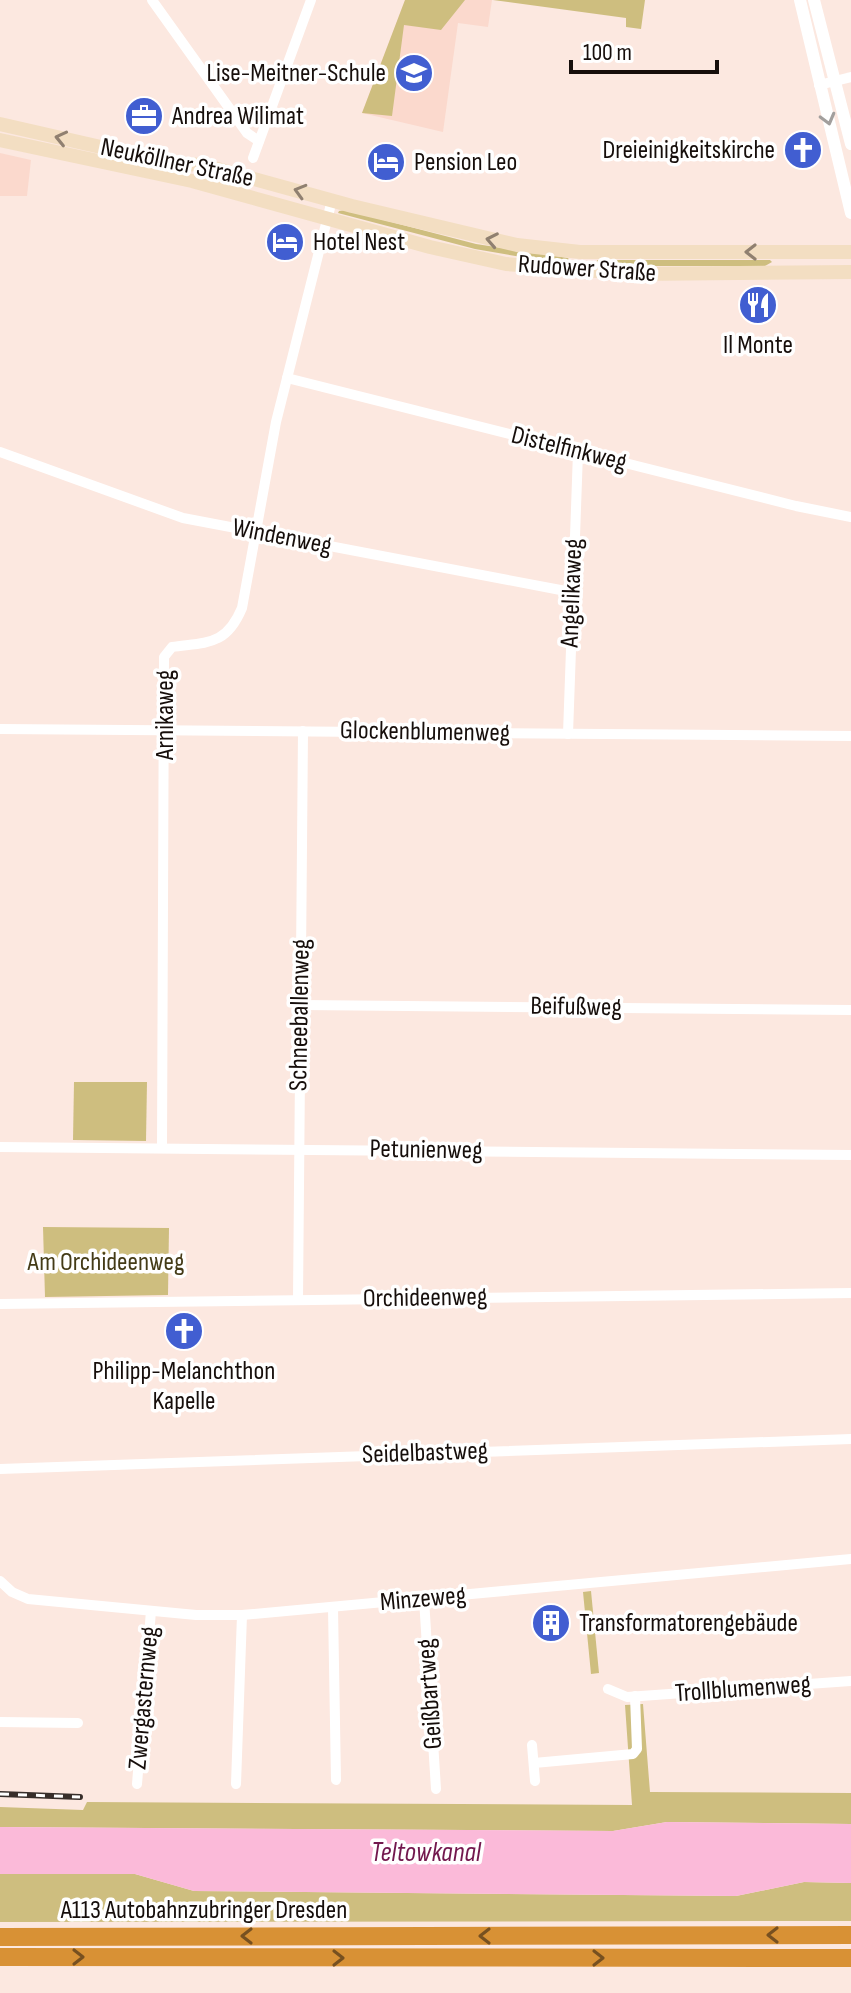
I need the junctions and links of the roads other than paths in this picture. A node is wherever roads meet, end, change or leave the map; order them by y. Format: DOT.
graph roads {
  1 [pos="152,0"];
  2 [pos="311,0"];
  3 [pos="800,0"];
  4 [pos="814,0"];
  5 [pos="851,77"];
  6 [pos="833,82"];
  7 [pos="819,85"];
  8 [pos="0,124"];
  9 [pos="0,140"];
  10 [pos="259,141"];
  11 [pos="851,144"];
  12 [pos="253,158"];
  13 [pos="248,176"];
  14 [pos="242,194"];
  15 [pos="332,200"];
  16 [pos="352,206"];
  17 [pos="851,213"];
  18 [pos="327,220"];
  19 [pos="580,252"];
  20 [pos="779,252"];
  21 [pos="851,252"];
  22 [pos="577,271"];
  23 [pos="779,272"];
  24 [pos="851,272"];
  25 [pos="287,378"];
  26 [pos="0,452"];
  27 [pos="578,452"];
  28 [pos="851,517"];
  29 [pos="256,532"];
  30 [pos="571,592"];
  31 [pos="0,729"];
  32 [pos="165,731"];
  33 [pos="303,731"];
  34 [pos="568,734"];
  35 [pos="851,736"];
  36 [pos="301,1005"];
  37 [pos="851,1010"];
  38 [pos="0,1147"];
  39 [pos="162,1147"];
  40 [pos="299,1148"];
  41 [pos="851,1155"];
  42 [pos="851,1293"];
  43 [pos="298,1300"];
  44 [pos="0,1304"];
  45 [pos="851,1439"];
  46 [pos="0,1469"];
  47 [pos="851,1559"];
  48 [pos="0,1581"];
  49 [pos="424,1599"];
  50 [pos="333,1608"];
  51 [pos="151,1611"];
  52 [pos="242,1615"];
  53 [pos="851,1681"];
  54 [pos="608,1689"];
  55 [pos="635,1696"];
  56 [pos="0,1722"];
  57 [pos="78,1723"];
  58 [pos="532,1745"];
  59 [pos="534,1763"];
  60 [pos="336,1780"];
  61 [pos="535,1781"];
  62 [pos="137,1784"];
  63 [pos="236,1784"];
  64 [pos="436,1789"];
  65 [pos="851,1935"];
  66 [pos="0,1937"];
  67 [pos="0,1957"];
  68 [pos="851,1958"];
  1 -- 10 [label="street"];
  2 -- 10 [label="street"];
  3 -- 7 [label="street"];
  4 -- 6 [label="street"];
  5 -- 6 [label="street"];
  6 -- 7 [label="street"];
  6 -- 11 [label="street"];
  7 -- 17 [label="street, one-way"];
  13 -- 8 [label="main road, Neuköllner Straße, one-way"];
  9 -- 14 [label="main road, Neuköllner Straße"];
  10 -- 12 [label="street"];
  13 -- 14 [label="street"];
  15 -- 13 [label="main road, Neuköllner Straße, one-way"];
  14 -- 18 [label="main road, Neuköllner Straße"];
  15 -- 16 [label="main road, Neuköllner Straße"];
  15 -- 18 [label="street, Arnikaweg"];
  19 -- 16 [label="main road, Rudower Straße, one-way"];
  18 -- 22 [label="main road, Rudower Straße"];
  18 -- 25 [label="street, Arnikaweg"];
  20 -- 19 [label="main road, Rudower Straße, one-way"];
  19 -- 22 [label="main road"];
  20 -- 21 [label="main road, Rudower Straße"];
  20 -- 23 [label="main road"];
  22 -- 23 [label="main road, Rudower Straße"];
  23 -- 24 [label="main road, Rudower Straße"];
  25 -- 27 [label="street, Distelfinkweg"];
  25 -- 29 [label="street, Arnikaweg"];
  26 -- 29 [label="street, Windenweg"];
  27 -- 28 [label="street, Distelfinkweg"];
  27 -- 30 [label="street, Angelikaweg"];
  29 -- 30 [label="street, Windenweg"];
  29 -- 32 [label="street, Arnikaweg"];
  30 -- 34 [label="street, Angelikaweg"];
  31 -- 32 [label="street, Glockenblumenweg"];
  32 -- 33 [label="street, Glockenblumenweg"];
  32 -- 39 [label="street, Arnikaweg"];
  33 -- 34 [label="street, Glockenblumenweg"];
  33 -- 36 [label="street, Schneeballenweg"];
  34 -- 35 [label="street, Glockenblumenweg"];
  36 -- 37 [label="street, Beifußweg"];
  36 -- 40 [label="street, Schneeballenweg"];
  38 -- 39 [label="street, Petunienweg"];
  39 -- 40 [label="street, Petunienweg"];
  40 -- 41 [label="street, Petunienweg"];
  40 -- 43 [label="street, Schneeballenweg"];
  42 -- 43 [label="street, Orchideenweg"];
  43 -- 44 [label="street, Orchideenweg"];
  45 -- 46 [label="street, Seidelbastweg"];
  47 -- 49 [label="street, Minzeweg"];
  48 -- 51 [label="street, Minzeweg"];
  49 -- 50 [label="street, Minzeweg"];
  49 -- 64 [label="street, Geißbartweg"];
  50 -- 52 [label="street, Minzeweg"];
  50 -- 60 [label="street"];
  51 -- 52 [label="street, Minzeweg"];
  51 -- 62 [label="street, Zwergasternweg"];
  52 -- 63 [label="street"];
  53 -- 55 [label="street, Trollblumenweg"];
  54 -- 55 [label="street, Trollblumenweg"];
  55 -- 59 [label="street"];
  56 -- 57 [label="street"];
  58 -- 59 [label="street"];
  59 -- 61 [label="street"];
  65 -- 66 [label="highway, A113 Autobahnzubringer Dresden, one-way"];
  67 -- 68 [label="highway, one-way"];
}
